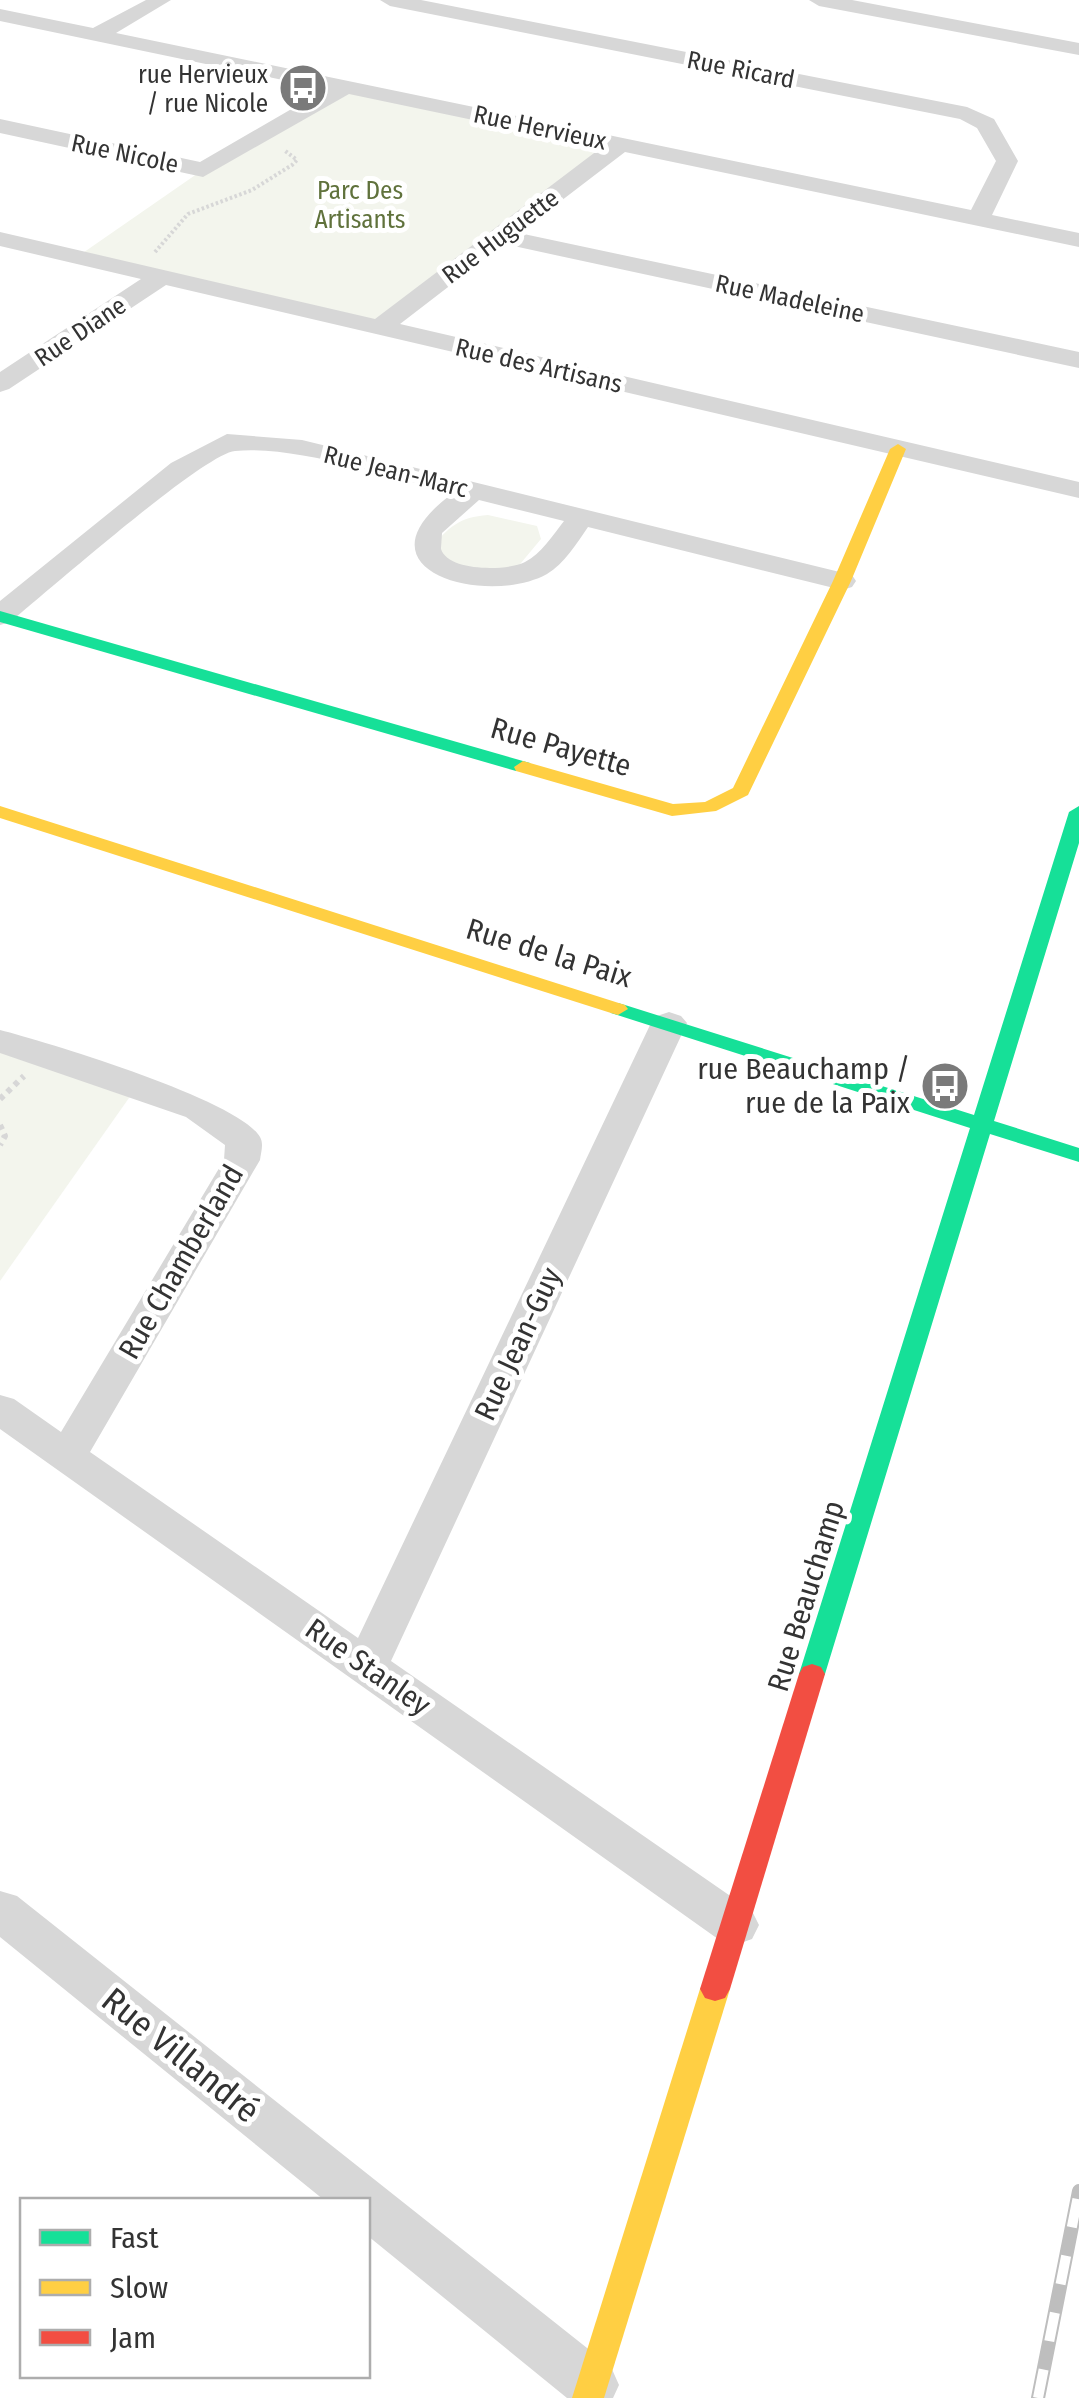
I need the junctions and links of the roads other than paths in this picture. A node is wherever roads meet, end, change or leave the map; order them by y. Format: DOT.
graph roads {
  1 [pos="161,0"];
  2 [pos="390,0"];
  3 [pos="506,0"];
  4 [pos="819,0"];
  5 [pos="888,5"];
  6 [pos="0,14"];
  7 [pos="477,17"];
  8 [pos="96,34"];
  9 [pos="1079,49"];
  10 [pos="348,86"];
  11 [pos="0,126"];
  12 [pos="621,144"];
  13 [pos="978,219"];
  14 [pos="500,236"];
  15 [pos="0,239"];
  16 [pos="1079,240"];
  17 [pos="149,274"];
  18 [pos="379,328"];
  19 [pos="1079,360"];
  20 [pos="0,384"];
  21 [pos="898,448"];
  22 [pos="1079,490"];
  23 [pos="472,491"];
  24 [pos="580,518"];
  25 [pos="842,581"];
  26 [pos="0,616"];
  27 [pos="0,812"];
  28 [pos="1079,812"];
  29 [pos="669,1023"];
  30 [pos="0,1040"];
  31 [pos="984,1122"];
  32 [pos="1079,1154"];
  33 [pos="0,1409"];
  34 [pos="68,1456"];
  35 [pos="367,1666"];
  36 [pos="0,1910"];
  37 [pos="736,1925"];
  38 [pos="359,2198"];
  39 [pos="370,2207"];
  40 [pos="590,2392"];
  1 -- 8 [label="street"];
  2 -- 7 [label="street, Rue Ricard"];
  3 -- 7 [label="street"];
  4 -- 5 [label="street"];
  5 -- 9 [label="street"];
  6 -- 8 [label="street, Rue Hervieux"];
  7 -- 13 [label="street, Rue Ricard"];
  8 -- 10 [label="street, Rue Hervieux"];
  10 -- 11 [label="street, Rue Nicole"];
  10 -- 12 [label="street, Rue Hervieux"];
  12 -- 13 [label="street, Rue Hervieux"];
  12 -- 14 [label="street, Rue Huguette"];
  13 -- 16 [label="street, Rue Hervieux"];
  14 -- 18 [label="street, Rue Huguette"];
  14 -- 19 [label="street, Rue Madeleine"];
  15 -- 17 [label="street, Rue des Artisans"];
  17 -- 18 [label="street, Rue des Artisans"];
  17 -- 20 [label="street, Rue Diane"];
  18 -- 21 [label="street, Rue des Artisans"];
  21 -- 22 [label="street, Rue des Artisans"];
  21 -- 25 [label="street, Rue Payette"];
  23 -- 24 [label="street, Rue Jean-Marc"];
  23 -- 24 [label="street"];
  23 -- 26 [label="street, Rue Jean-Marc"];
  24 -- 25 [label="street, Rue Jean-Marc"];
  25 -- 26 [label="street, Rue Payette"];
  27 -- 29 [label="street, Rue de la Paix"];
  28 -- 31 [label="street, Rue Beauchamp"];
  29 -- 31 [label="street, Rue de la Paix"];
  29 -- 35 [label="street, Rue Jean-Guy"];
  30 -- 34 [label="street, Rue Chamberland"];
  31 -- 32 [label="street, Rue de la Paix"];
  31 -- 37 [label="street, Rue Beauchamp"];
  33 -- 34 [label="street, Rue Stanley"];
  34 -- 35 [label="street, Rue Stanley"];
  35 -- 37 [label="street, Rue Stanley"];
  36 -- 38 [label="street, Rue Villandré"];
  37 -- 40 [label="street, Rue Beauchamp"];
  39 -- 40 [label="street, Rue Villandré"];
}
